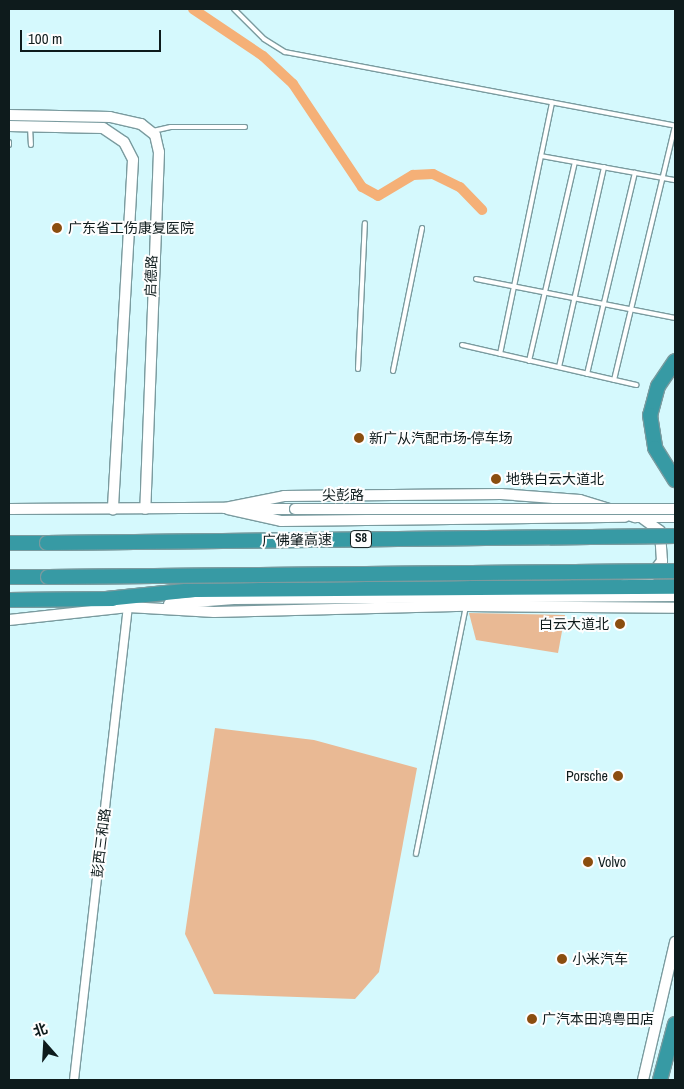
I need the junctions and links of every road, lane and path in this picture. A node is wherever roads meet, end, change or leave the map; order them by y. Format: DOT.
graph roads {
  1 [pos="234,9"];
  2 [pos="552,102"];
  3 [pos="9,115"];
  4 [pos="9,126"];
  5 [pos="675,126"];
  6 [pos="30,127"];
  7 [pos="245,127"];
  8 [pos="151,132"];
  9 [pos="31,145"];
  10 [pos="541,156"];
  11 [pos="575,162"];
  12 [pos="604,167"];
  13 [pos="635,172"];
  14 [pos="665,178"];
  15 [pos="675,180"];
  16 [pos="364,224"];
  17 [pos="422,228"];
  18 [pos="476,279"];
  19 [pos="514,286"];
  20 [pos="545,292"];
  21 [pos="575,298"];
  22 [pos="604,304"];
  23 [pos="632,310"];
  24 [pos="675,318"];
  25 [pos="462,345"];
  26 [pos="500,354"];
  27 [pos="529,360"];
  28 [pos="675,361"];
  29 [pos="559,368"];
  30 [pos="358,369"];
  31 [pos="393,371"];
  32 [pos="587,374"];
  33 [pos="614,380"];
  34 [pos="636,385"];
  35 [pos="675,480"];
  36 [pos="225,508"];
  37 [pos="9,509"];
  38 [pos="113,509"];
  39 [pos="145,509"];
  40 [pos="675,509"];
  41 [pos="635,517"];
  42 [pos="675,517"];
  43 [pos="675,536"];
  44 [pos="9,543"];
  45 [pos="675,571"];
  46 [pos="9,577"];
  47 [pos="616,587"];
  48 [pos="675,587"];
  49 [pos="675,596"];
  50 [pos="106,599"];
  51 [pos="234,599"];
  52 [pos="9,600"];
  53 [pos="466,606"];
  54 [pos="128,607"];
  55 [pos="675,608"];
  56 [pos="9,620"];
  57 [pos="416,854"];
  58 [pos="675,942"];
  59 [pos="675,1024"];
  60 [pos="74,1080"];
  61 [pos="643,1080"];
  62 [pos="660,1080"];
  1 -- 2 [label="lane"];
  2 -- 5 [label="lane"];
  2 -- 10 [label="lane"];
  3 -- 8 [label="street"];
  4 -- 6 [label="street, 启德路"];
  5 -- 14 [label="lane"];
  6 -- 9 [label="lane"];
  6 -- 38 [label="street, 启德路"];
  7 -- 8 [label="lane"];
  8 -- 39 [label="street, 启德路"];
  10 -- 11 [label="lane"];
  10 -- 19 [label="lane"];
  11 -- 12 [label="lane"];
  11 -- 20 [label="lane"];
  12 -- 13 [label="lane"];
  12 -- 21 [label="lane"];
  13 -- 14 [label="lane"];
  13 -- 22 [label="lane"];
  14 -- 15 [label="lane"];
  14 -- 23 [label="lane"];
  16 -- 30 [label="lane"];
  17 -- 31 [label="lane"];
  18 -- 19 [label="lane"];
  19 -- 20 [label="lane"];
  19 -- 26 [label="lane"];
  20 -- 21 [label="lane"];
  20 -- 27 [label="lane"];
  21 -- 22 [label="lane"];
  21 -- 29 [label="lane"];
  22 -- 23 [label="lane"];
  22 -- 32 [label="lane"];
  23 -- 24 [label="lane"];
  23 -- 33 [label="lane"];
  25 -- 26 [label="lane"];
  26 -- 27 [label="lane"];
  27 -- 29 [label="lane"];
  28 -- 35 [label="highway, bridge"];
  29 -- 32 [label="lane"];
  32 -- 33 [label="lane"];
  33 -- 34 [label="lane"];
  36 -- 39 [label="street, 尖彭路"];
  36 -- 40 [label="street, bridge"];
  36 -- 41 [label="street"];
  36 -- 41 [label="street, 尖彭路"];
  37 -- 38 [label="street, 尖彭路"];
  38 -- 39 [label="street, 尖彭路"];
  41 -- 42 [label="street, 尖彭路"];
  41 -- 47 [label="street"];
  43 -- 44 [label="highway, 广佛肇高速 / S8, bridge"];
  45 -- 46 [label="highway, bridge"];
  47 -- 48 [label="highway"];
  47 -- 50 [label="highway"];
  49 -- 51 [label="street"];
  50 -- 51 [label="highway"];
  50 -- 52 [label="highway"];
  51 -- 54 [label="street"];
  53 -- 54 [label="street"];
  53 -- 55 [label="street"];
  53 -- 57 [label="lane"];
  54 -- 56 [label="street"];
  54 -- 60 [label="street, 彭西三和路"];
  58 -- 61 [label="street"];
  59 -- 62 [label="highway"];
}
